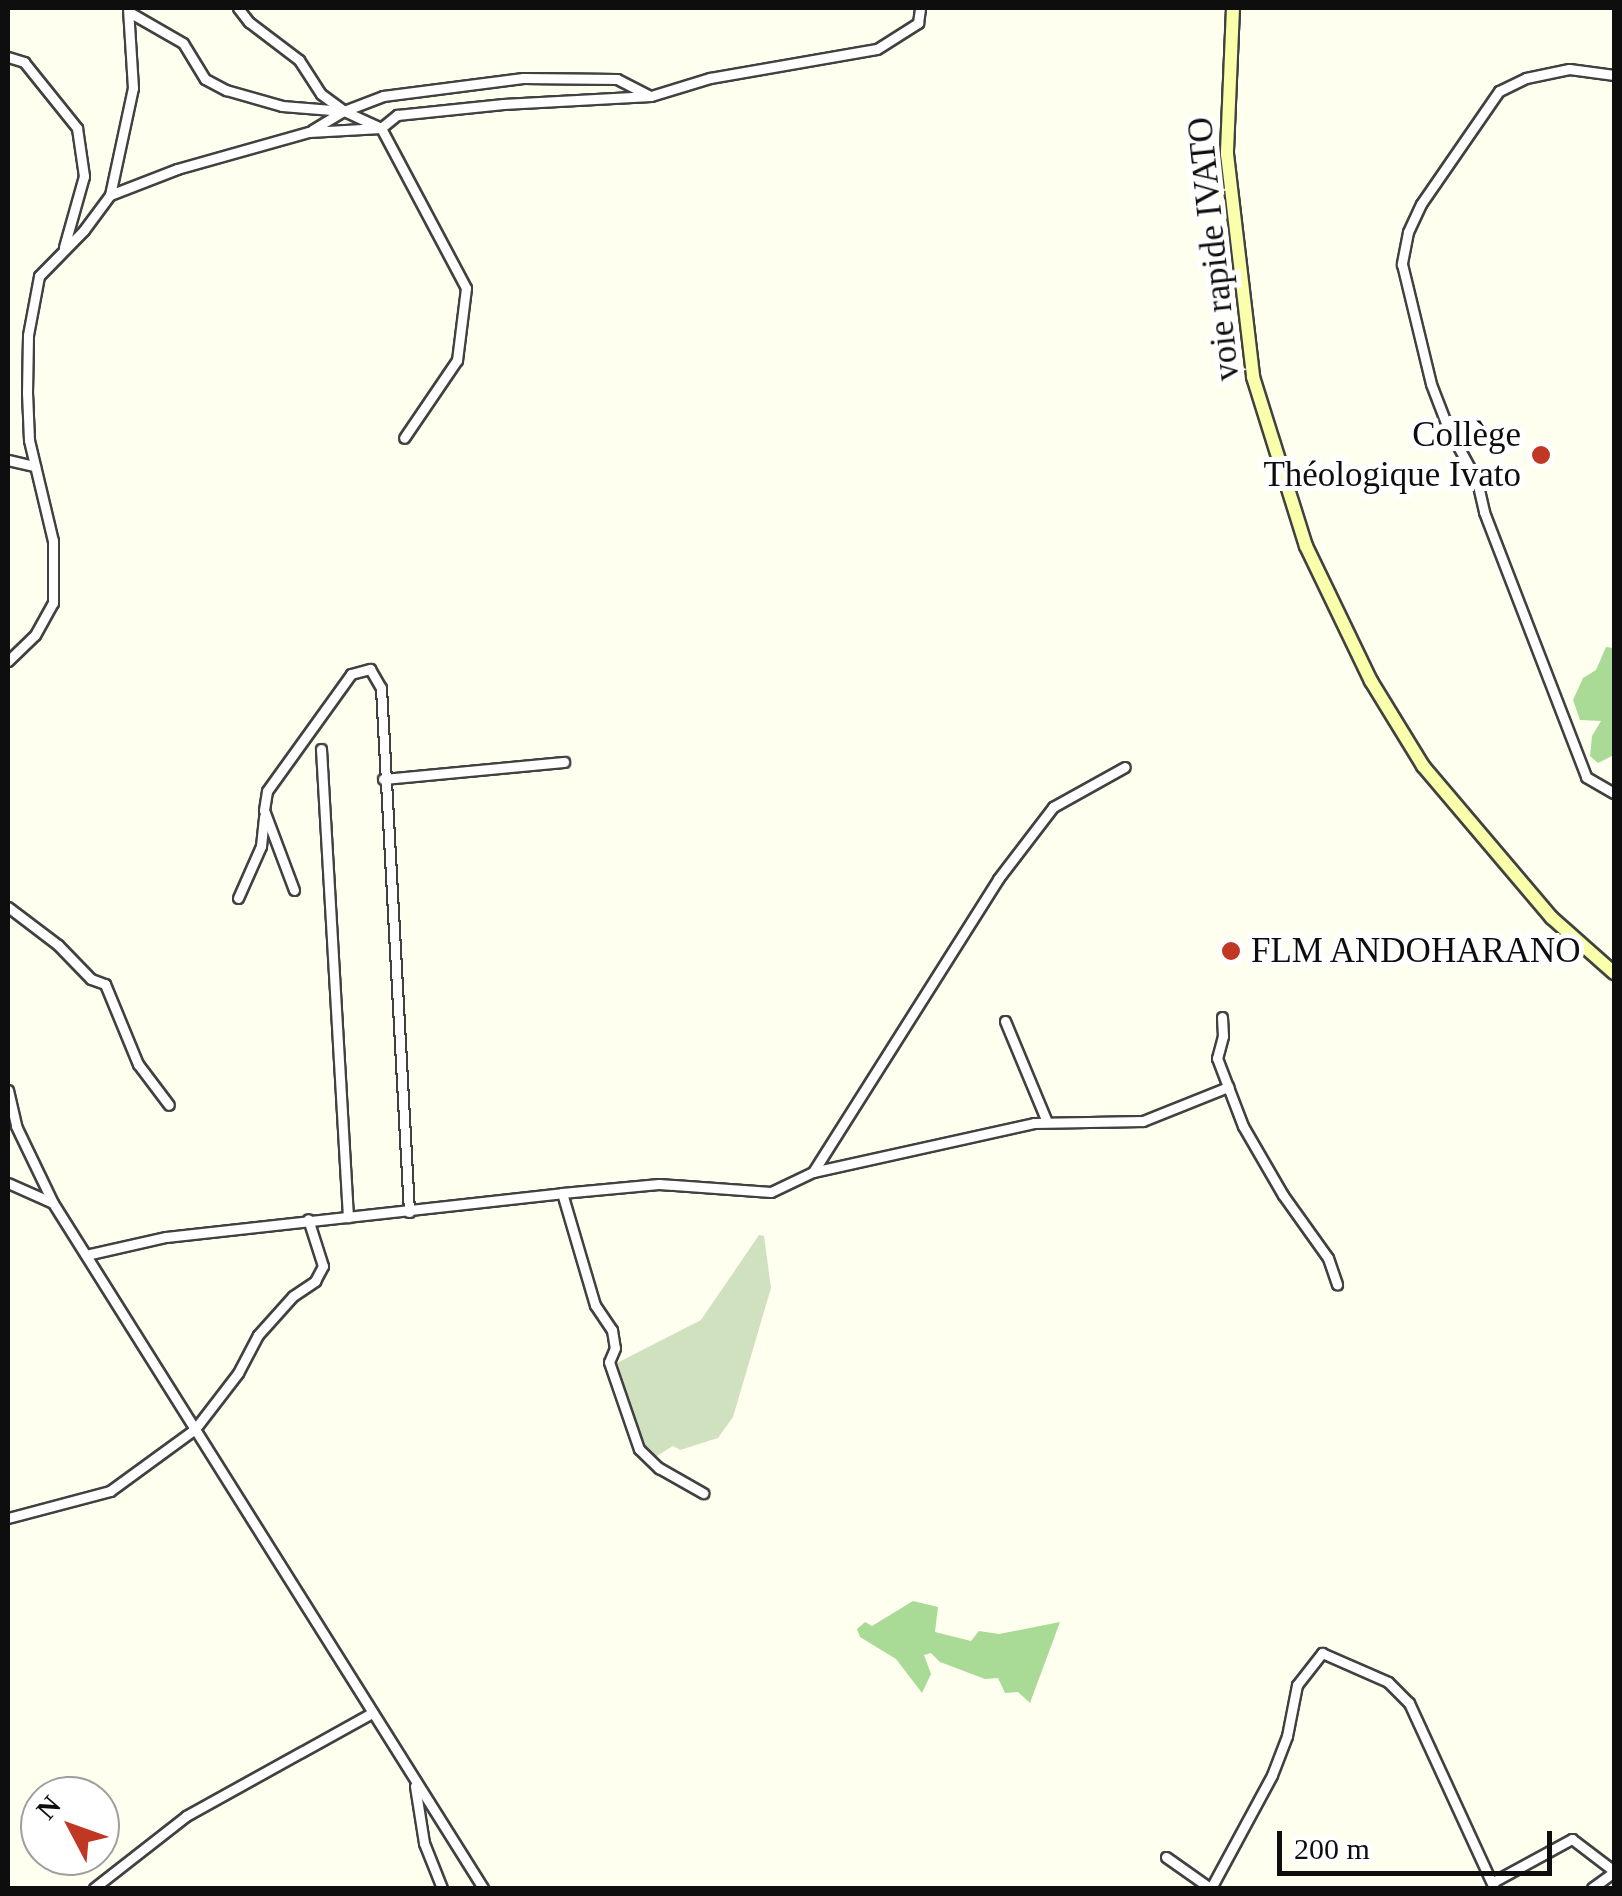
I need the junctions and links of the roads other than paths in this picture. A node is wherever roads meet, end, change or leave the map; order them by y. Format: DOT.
graph roads {
  1 [pos="238,8"];
  2 [pos="920,8"];
  3 [pos="1233,8"];
  4 [pos="128,10"];
  5 [pos="8,58"];
  6 [pos="1614,75"];
  7 [pos="651,96"];
  8 [pos="344,111"];
  9 [pos="381,128"];
  10 [pos="310,132"];
  11 [pos="110,195"];
  12 [pos="63,249"];
  13 [pos="404,438"];
  14 [pos="8,460"];
  15 [pos="35,466"];
  16 [pos="8,661"];
  17 [pos="321,749"];
  18 [pos="564,762"];
  19 [pos="1124,767"];
  20 [pos="383,779"];
  21 [pos="1614,793"];
  22 [pos="264,810"];
  23 [pos="294,890"];
  24 [pos="238,898"];
  25 [pos="8,907"];
  26 [pos="1614,973"];
  27 [pos="1222,1016"];
  28 [pos="1005,1021"];
  29 [pos="1228,1087"];
  30 [pos="8,1090"];
  31 [pos="169,1105"];
  32 [pos="1047,1122"];
  33 [pos="812,1172"];
  34 [pos="8,1183"];
  35 [pos="562,1193"];
  36 [pos="53,1202"];
  37 [pos="409,1212"];
  38 [pos="348,1216"];
  39 [pos="308,1220"];
  40 [pos="86,1255"];
  41 [pos="1338,1284"];
  42 [pos="194,1429"];
  43 [pos="703,1493"];
  44 [pos="8,1518"];
  45 [pos="372,1713"];
  46 [pos="414,1779"];
  47 [pos="1166,1857"];
  48 [pos="1614,1872"];
  49 [pos="1494,1885"];
  50 [pos="94,1888"];
  51 [pos="442,1888"];
  52 [pos="484,1888"];
  53 [pos="1210,1888"];
  54 [pos="1592,1888"];
  1 -- 8 [label="street"];
  2 -- 7 [label="street"];
  3 -- 26 [label="main road, voie rapide IVATO"];
  4 -- 8 [label="street"];
  4 -- 11 [label="street"];
  5 -- 12 [label="street"];
  6 -- 21 [label="street"];
  7 -- 8 [label="street"];
  7 -- 9 [label="street"];
  8 -- 9 [label="street"];
  8 -- 10 [label="street"];
  9 -- 10 [label="street"];
  9 -- 13 [label="street"];
  10 -- 11 [label="street"];
  11 -- 12 [label="street"];
  12 -- 15 [label="street"];
  14 -- 15 [label="street"];
  15 -- 16 [label="street"];
  17 -- 38 [label="street"];
  18 -- 20 [label="street"];
  19 -- 33 [label="street"];
  20 -- 22 [label="street"];
  20 -- 37 [label="street"];
  22 -- 23 [label="street"];
  22 -- 24 [label="street"];
  25 -- 31 [label="street"];
  27 -- 29 [label="street"];
  28 -- 32 [label="street"];
  29 -- 32 [label="street"];
  29 -- 41 [label="street"];
  30 -- 36 [label="street"];
  32 -- 33 [label="street"];
  33 -- 35 [label="street"];
  34 -- 36 [label="street"];
  35 -- 37 [label="street"];
  35 -- 43 [label="street"];
  36 -- 40 [label="street"];
  37 -- 38 [label="street"];
  38 -- 39 [label="street"];
  39 -- 40 [label="street"];
  39 -- 42 [label="street"];
  40 -- 42 [label="street"];
  42 -- 44 [label="street"];
  42 -- 45 [label="street"];
  45 -- 46 [label="street"];
  45 -- 50 [label="street"];
  46 -- 51 [label="street"];
  46 -- 52 [label="street"];
  47 -- 53 [label="street"];
  48 -- 49 [label="street"];
  48 -- 54 [label="street"];
  49 -- 53 [label="street"];
}
